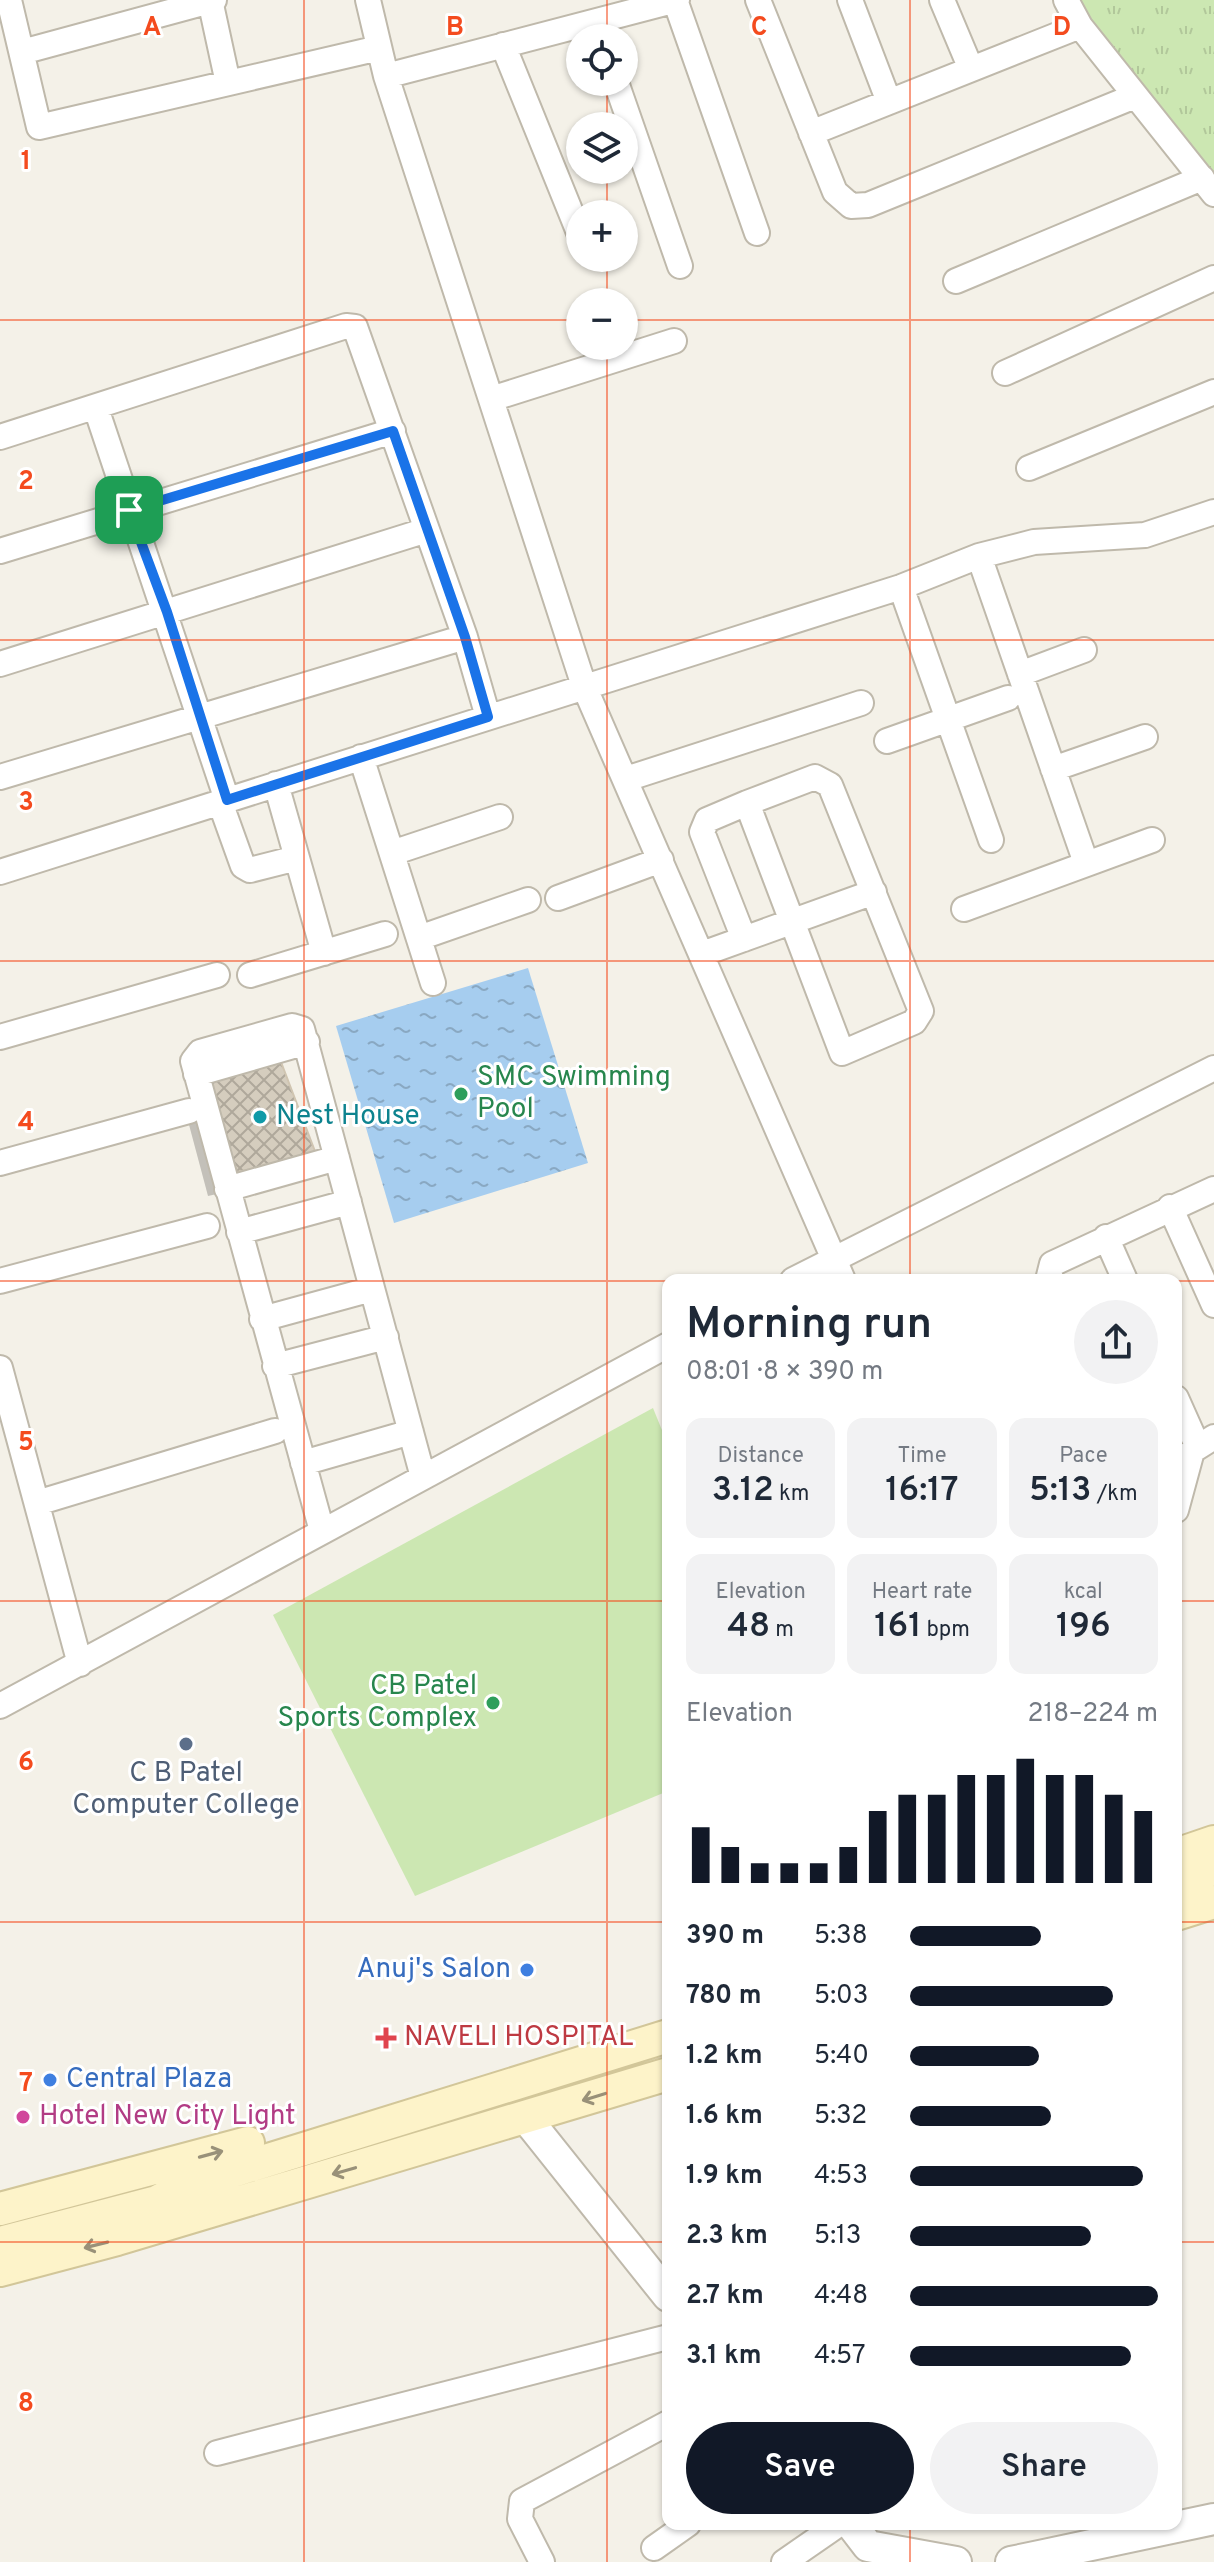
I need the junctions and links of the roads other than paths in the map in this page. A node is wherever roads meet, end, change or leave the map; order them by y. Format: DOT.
graph roads {
  1 [pos="9,0"];
  2 [pos="211,0"];
  3 [pos="368,0"];
  4 [pos="676,0"];
  5 [pos="758,0"];
  6 [pos="850,0"];
  7 [pos="942,0"];
  8 [pos="1066,0"];
  9 [pos="637,5"];
  10 [pos="606,24"];
  11 [pos="1080,26"];
  12 [pos="566,34"];
  13 [pos="503,45"];
  14 [pos="379,48"];
  15 [pos="22,52"];
  16 [pos="971,69"];
  17 [pos="386,76"];
  18 [pos="228,83"];
  19 [pos="621,96"];
  20 [pos="1135,96"];
  21 [pos="889,102"];
  22 [pos="811,133"];
  23 [pos="1208,186"];
  24 [pos="566,200"];
  25 [pos="757,233"];
  26 [pos="680,266"];
  27 [pos="1214,278"];
  28 [pos="956,281"];
  29 [pos="674,341"];
  30 [pos="1005,373"];
  31 [pos="1214,392"];
  32 [pos="491,399"];
  33 [pos="96,408"];
  34 [pos="393,431"];
  35 [pos="0,437"];
  36 [pos="1029,468"];
  37 [pos="129,510"];
  38 [pos="1214,512"];
  39 [pos="427,530"];
  40 [pos="0,551"];
  41 [pos="979,556"];
  42 [pos="901,587"];
  43 [pos="167,612"];
  44 [pos="465,637"];
  45 [pos="1084,650"];
  46 [pos="0,664"];
  47 [pos="1020,674"];
  48 [pos="584,686"];
  49 [pos="1008,698"];
  50 [pos="861,703"];
  51 [pos="488,717"];
  52 [pos="199,718"];
  53 [pos="949,719"];
  54 [pos="1145,737"];
  55 [pos="887,741"];
  56 [pos="361,757"];
  57 [pos="1053,769"];
  58 [pos="0,777"];
  59 [pos="626,779"];
  60 [pos="276,784"];
  61 [pos="224,801"];
  62 [pos="747,803"];
  63 [pos="500,817"];
  64 [pos="991,840"];
  65 [pos="1152,840"];
  66 [pos="392,853"];
  67 [pos="297,858"];
  68 [pos="661,860"];
  69 [pos="1086,863"];
  70 [pos="0,872"];
  71 [pos="874,892"];
  72 [pos="558,898"];
  73 [pos="528,900"];
  74 [pos="964,909"];
  75 [pos="792,921"];
  76 [pos="385,934"];
  77 [pos="419,938"];
  78 [pos="744,939"];
  79 [pos="324,953"];
  80 [pos="702,954"];
  81 [pos="217,975"];
  82 [pos="250,975"];
  83 [pos="433,983"];
  84 [pos="0,1037"];
  85 [pos="1214,1068"];
  86 [pos="189,1111"];
  87 [pos="337,1158"];
  88 [pos="0,1163"];
  89 [pos="227,1189"];
  90 [pos="1214,1189"];
  91 [pos="349,1202"];
  92 [pos="1170,1207"];
  93 [pos="207,1226"];
  94 [pos="239,1232"];
  95 [pos="1106,1237"];
  96 [pos="839,1269"];
  97 [pos="818,1274"];
  98 [pos="1050,1274"];
  99 [pos="1122,1274"];
  100 [pos="0,1281"];
  101 [pos="372,1289"];
  102 [pos="1214,1305"];
  103 [pos="262,1319"];
  104 [pos="386,1337"];
  105 [pos="662,1348"];
  106 [pos="275,1366"];
  107 [pos="0,1368"];
  108 [pos="1182,1407"];
  109 [pos="275,1431"];
  110 [pos="411,1432"];
  111 [pos="1205,1441"];
  112 [pos="303,1463"];
  113 [pos="423,1477"];
  114 [pos="1182,1486"];
  115 [pos="37,1503"];
  116 [pos="322,1531"];
  117 [pos="80,1664"];
  118 [pos="0,1706"];
  119 [pos="1214,1842"];
  120 [pos="1182,1853"];
  121 [pos="1214,1869"];
  122 [pos="1182,1879"];
  123 [pos="1214,1902"];
  124 [pos="1182,1912"];
  125 [pos="662,2016"];
  126 [pos="662,2038"];
  127 [pos="662,2076"];
  128 [pos="526,2118"];
  129 [pos="191,2184"];
  130 [pos="0,2209"];
  131 [pos="0,2222"];
  132 [pos="0,2243"];
  133 [pos="0,2270"];
  134 [pos="662,2288"];
  135 [pos="662,2339"];
  136 [pos="662,2426"];
  137 [pos="217,2453"];
  138 [pos="1214,2519"];
  139 [pos="1182,2524"];
  140 [pos="680,2530"];
  141 [pos="830,2530"];
  142 [pos="1154,2530"];
  143 [pos="864,2544"];
  144 [pos="654,2548"];
  145 [pos="542,2562"];
  146 [pos="784,2562"];
  147 [pos="956,2562"];
  148 [pos="1011,2562"];
  1 -- 15 [label="street"];
  2 -- 15 [label="street"];
  2 -- 18 [label="street"];
  3 -- 14 [label="street"];
  4 -- 9 [label="street"];
  4 -- 25 [label="street"];
  5 -- 22 [label="street"];
  6 -- 21 [label="street"];
  7 -- 16 [label="street"];
  8 -- 11 [label="street"];
  9 -- 10 [label="street"];
  11 -- 16 [label="street"];
  11 -- 20 [label="street"];
  12 -- 13 [label="street"];
  13 -- 17 [label="street"];
  13 -- 24 [label="street"];
  14 -- 17 [label="street"];
  14 -- 18 [label="street"];
  15 -- 18 [label="street"];
  16 -- 21 [label="street"];
  17 -- 32 [label="street"];
  19 -- 26 [label="street"];
  20 -- 22 [label="street"];
  20 -- 23 [label="street"];
  21 -- 22 [label="street"];
  23 -- 28 [label="street"];
  27 -- 30 [label="street"];
  29 -- 32 [label="street"];
  31 -- 36 [label="street"];
  32 -- 48 [label="street"];
  33 -- 34 [label="street"];
  33 -- 35 [label="street"];
  33 -- 37 [label="street"];
  34 -- 37 [label="street"];
  34 -- 39 [label="street"];
  37 -- 40 [label="street"];
  37 -- 43 [label="street"];
  38 -- 41 [label="street"];
  39 -- 43 [label="street"];
  39 -- 44 [label="street"];
  41 -- 42 [label="street"];
  41 -- 47 [label="street"];
  42 -- 48 [label="street"];
  42 -- 53 [label="street"];
  43 -- 46 [label="street"];
  43 -- 52 [label="street"];
  44 -- 51 [label="street"];
  44 -- 52 [label="street"];
  45 -- 47 [label="street"];
  47 -- 57 [label="street"];
  48 -- 51 [label="street"];
  48 -- 59 [label="street"];
  49 -- 53 [label="street"];
  50 -- 59 [label="street"];
  51 -- 56 [label="street"];
  52 -- 58 [label="street"];
  52 -- 61 [label="street"];
  53 -- 55 [label="street"];
  53 -- 64 [label="street"];
  54 -- 57 [label="street"];
  56 -- 60 [label="street"];
  56 -- 66 [label="street"];
  57 -- 69 [label="street"];
  59 -- 68 [label="street"];
  60 -- 61 [label="street"];
  60 -- 67 [label="street"];
  61 -- 67 [label="street"];
  61 -- 70 [label="street"];
  62 -- 71 [label="street"];
  62 -- 75 [label="street"];
  62 -- 78 [label="street"];
  63 -- 66 [label="street"];
  65 -- 69 [label="street"];
  66 -- 77 [label="street"];
  67 -- 79 [label="street"];
  68 -- 72 [label="street"];
  68 -- 80 [label="street"];
  69 -- 74 [label="street"];
  71 -- 75 [label="street"];
  71 -- 75 [label="street"];
  73 -- 77 [label="street"];
  75 -- 78 [label="street"];
  76 -- 79 [label="street"];
  77 -- 83 [label="street"];
  78 -- 80 [label="street"];
  79 -- 82 [label="street"];
  80 -- 96 [label="street"];
  81 -- 84 [label="street"];
  85 -- 96 [label="street"];
  86 -- 88 [label="street"];
  87 -- 89 [label="street"];
  87 -- 89 [label="street"];
  87 -- 91 [label="street"];
  89 -- 94 [label="street"];
  90 -- 92 [label="street"];
  91 -- 94 [label="street"];
  91 -- 101 [label="street"];
  92 -- 95 [label="street"];
  92 -- 102 [label="street"];
  93 -- 100 [label="street"];
  94 -- 103 [label="street"];
  95 -- 98 [label="street"];
  95 -- 99 [label="street"];
  96 -- 97 [label="street"];
  101 -- 103 [label="street"];
  101 -- 104 [label="street"];
  103 -- 106 [label="street"];
  104 -- 106 [label="street"];
  104 -- 110 [label="street"];
  105 -- 113 [label="street"];
  106 -- 112 [label="street"];
  107 -- 115 [label="street"];
  108 -- 111 [label="street"];
  109 -- 115 [label="street"];
  110 -- 112 [label="street"];
  110 -- 113 [label="street"];
  111 -- 114 [label="street"];
  112 -- 116 [label="street"];
  113 -- 116 [label="street"];
  115 -- 117 [label="street"];
  116 -- 117 [label="street"];
  117 -- 118 [label="street"];
  119 -- 120 [label="main road"];
  121 -- 122 [label="main road"];
  123 -- 124 [label="main road"];
  130 -- 125 [label="main road, one-way"];
  126 -- 129 [label="main road"];
  127 -- 128 [label="main road, one-way"];
  128 -- 133 [label="main road, one-way"];
  128 -- 134 [label="street"];
  129 -- 131 [label="main road"];
  129 -- 132 [label="main road"];
  135 -- 137 [label="street"];
  136 -- 145 [label="street"];
  138 -- 139 [label="street"];
  140 -- 144 [label="street"];
  141 -- 146 [label="street"];
  142 -- 148 [label="street"];
  143 -- 147 [label="street"];
}
